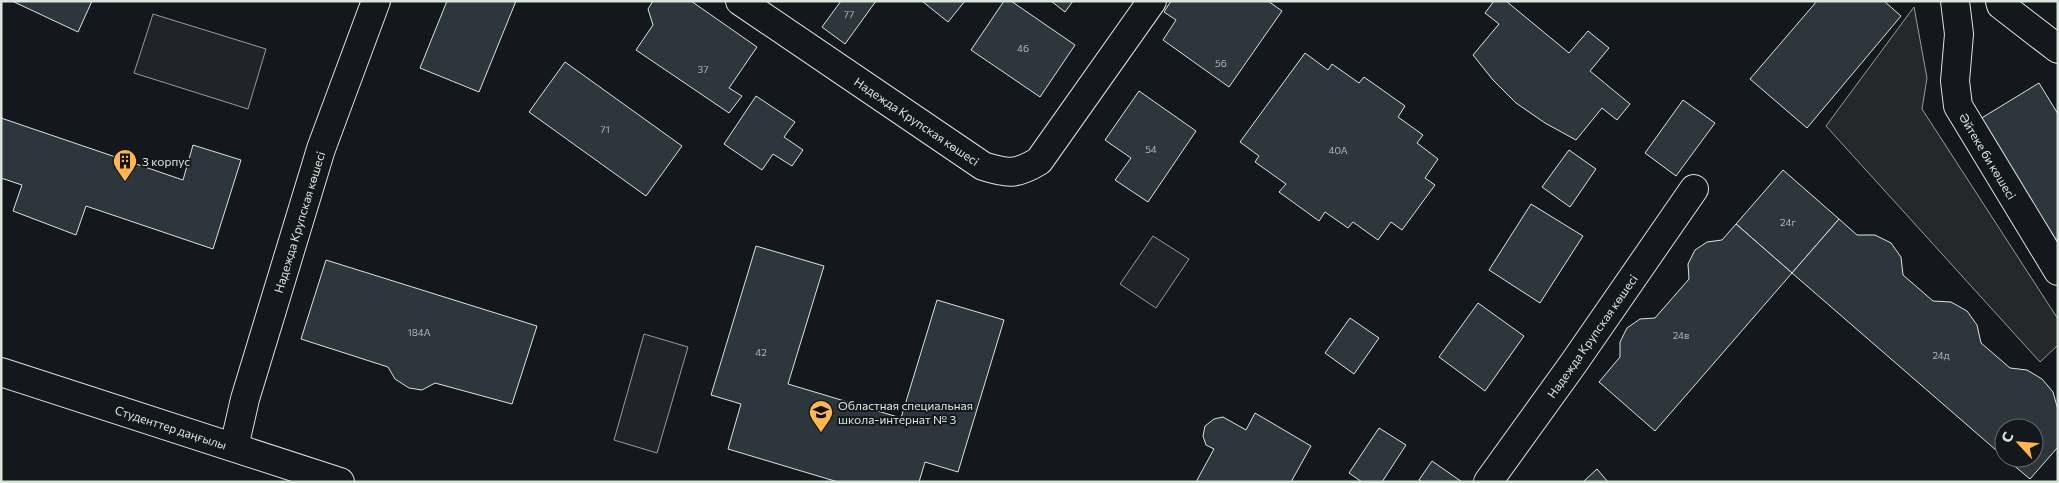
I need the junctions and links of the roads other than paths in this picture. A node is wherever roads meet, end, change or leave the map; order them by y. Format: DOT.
graph roads {
  1 [pos="376,1"];
  2 [pos="740,1"];
  3 [pos="1152,1"];
  4 [pos="1955,1"];
  5 [pos="2000,1"];
  6 [pos="2058,49"];
  7 [pos="1694,190"];
  8 [pos="2058,271"];
  9 [pos="1,372"];
  10 [pos="234,447"];
  11 [pos="340,482"];
  12 [pos="1488,482"];
  1 -- 10 [label="street, Надежда Крупская көшесі"];
  2 -- 3 [label="street, Надежда Крупская көшесі"];
  4 -- 8 [label="street, Әйтеке би көшесі"];
  5 -- 6 [label="street"];
  7 -- 12 [label="street, Надежда Крупская көшесі"];
  9 -- 10 [label="street, Студенттер даңғылы"];
  10 -- 11 [label="street, Студенттер даңғылы"];
}
